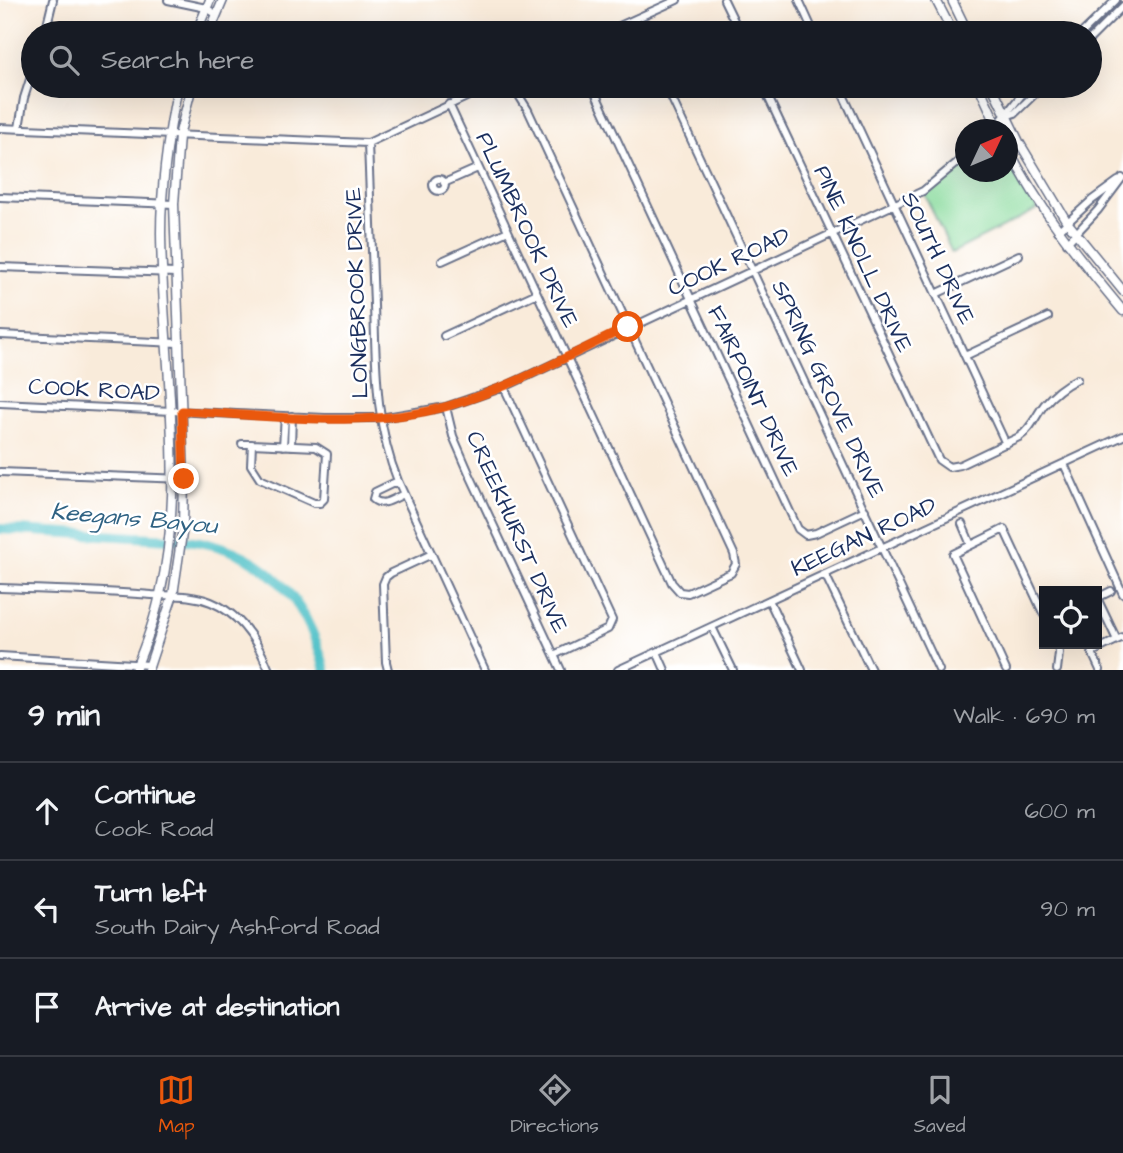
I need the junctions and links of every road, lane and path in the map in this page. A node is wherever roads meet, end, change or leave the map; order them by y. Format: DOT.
graph roads {
  1 [pos="53,0"];
  2 [pos="168,0"];
  3 [pos="223,0"];
  4 [pos="677,0"];
  5 [pos="724,0"];
  6 [pos="799,0"];
  7 [pos="1116,0"];
  8 [pos="952,1"];
  9 [pos="208,4"];
  10 [pos="938,4"];
  11 [pos="1123,6"];
  12 [pos="216,14"];
  13 [pos="635,19"];
  14 [pos="48,21"];
  15 [pos="201,21"];
  16 [pos="213,21"];
  17 [pos="631,21"];
  18 [pos="734,21"];
  19 [pos="809,21"];
  20 [pos="947,21"];
  21 [pos="962,21"];
  22 [pos="1094,21"];
  23 [pos="1102,27"];
  24 [pos="24,98"];
  25 [pos="176,98"];
  26 [pos="189,98"];
  27 [pos="463,98"];
  28 [pos="520,98"];
  29 [pos="598,98"];
  30 [pos="672,98"];
  31 [pos="769,98"];
  32 [pos="845,98"];
  33 [pos="984,98"];
  34 [pos="998,98"];
  35 [pos="1018,98"];
  36 [pos="1030,98"];
  37 [pos="449,104"];
  38 [pos="1006,116"];
  39 [pos="992,119"];
  40 [pos="1004,119"];
  41 [pos="0,128"];
  42 [pos="19,128"];
  43 [pos="168,136"];
  44 [pos="179,136"];
  45 [pos="368,143"];
  46 [pos="955,164"];
  47 [pos="1018,167"];
  48 [pos="478,168"];
  49 [pos="1123,178"];
  50 [pos="444,183"];
  51 [pos="0,197"];
  52 [pos="162,203"];
  53 [pos="174,204"];
  54 [pos="894,205"];
  55 [pos="1067,222"];
  56 [pos="508,231"];
  57 [pos="1058,231"];
  58 [pos="832,234"];
  59 [pos="1075,234"];
  60 [pos="1067,243"];
  61 [pos="1019,255"];
  62 [pos="442,261"];
  63 [pos="0,267"];
  64 [pos="752,270"];
  65 [pos="163,273"];
  66 [pos="176,274"];
  67 [pos="1123,291"];
  68 [pos="537,293"];
  69 [pos="936,294"];
  70 [pos="691,299"];
  71 [pos="1123,310"];
  72 [pos="1048,317"];
  73 [pos="628,327"];
  74 [pos="0,335"];
  75 [pos="444,336"];
  76 [pos="166,342"];
  77 [pos="178,343"];
  78 [pos="567,356"];
  79 [pos="965,356"];
  80 [pos="1077,379"];
  81 [pos="504,387"];
  82 [pos="0,403"];
  83 [pos="446,407"];
  84 [pos="171,411"];
  85 [pos="182,411"];
  86 [pos="289,416"];
  87 [pos="380,418"];
  88 [pos="1123,436"];
  89 [pos="242,444"];
  90 [pos="252,444"];
  91 [pos="1006,444"];
  92 [pos="287,446"];
  93 [pos="1064,464"];
  94 [pos="0,472"];
  95 [pos="171,479"];
  96 [pos="184,479"];
  97 [pos="398,481"];
  98 [pos="404,494"];
  99 [pos="865,510"];
  100 [pos="962,524"];
  101 [pos="971,545"];
  102 [pos="882,548"];
  103 [pos="432,554"];
  104 [pos="825,575"];
  105 [pos="0,588"];
  106 [pos="1111,591"];
  107 [pos="173,594"];
  108 [pos="1123,594"];
  109 [pos="160,595"];
  110 [pos="1102,596"];
  111 [pos="769,600"];
  112 [pos="1039,604"];
  113 [pos="1102,607"];
  114 [pos="712,626"];
  115 [pos="1120,638"];
  116 [pos="1059,649"];
  117 [pos="1090,649"];
  118 [pos="657,652"];
  119 [pos="1092,652"];
  120 [pos="554,654"];
  121 [pos="0,656"];
  122 [pos="136,667"];
  123 [pos="149,667"];
  124 [pos="484,667"];
  125 [pos="269,670"];
  126 [pos="388,670"];
  127 [pos="561,670"];
  128 [pos="618,670"];
  129 [pos="665,670"];
  130 [pos="733,670"];
  131 [pos="802,670"];
  132 [pos="871,670"];
  133 [pos="939,670"];
  134 [pos="1006,670"];
  135 [pos="1057,670"];
  136 [pos="1100,670"];
  1 -- 14 [label="street"];
  2 -- 9 [label="street"];
  3 -- 12 [label="main road"];
  4 -- 13 [label="street"];
  5 -- 18 [label="street"];
  6 -- 19 [label="street"];
  7 -- 22 [label="street"];
  8 -- 10 [label="main road"];
  8 -- 21 [label="main road"];
  9 -- 12 [label="street"];
  9 -- 15 [label="main road"];
  10 -- 20 [label="main road"];
  11 -- 23 [label="street"];
  12 -- 16 [label="main road"];
  13 -- 17 [label="street"];
  24 -- 42 [label="street"];
  25 -- 43 [label="main road"];
  26 -- 44 [label="main road"];
  27 -- 37 [label="street"];
  28 -- 73 [label="street"];
  29 -- 70 [label="street, FAIRPOINT DRIVE"];
  30 -- 64 [label="street, SPRING GROVE DRIVE"];
  31 -- 58 [label="street, PINE KNOLL DRIVE"];
  32 -- 54 [label="street, SOUTH DRIVE"];
  33 -- 39 [label="main road"];
  34 -- 38 [label="main road"];
  35 -- 38 [label="street"];
  36 -- 38 [label="street"];
  37 -- 45 [label="street"];
  37 -- 48 [label="street, PLUMBROOK DRIVE"];
  38 -- 40 [label="street"];
  38 -- 55 [label="main road"];
  41 -- 42 [label="street"];
  42 -- 43 [label="street"];
  43 -- 44 [label="street"];
  43 -- 52 [label="main road"];
  44 -- 45 [label="street"];
  44 -- 53 [label="main road"];
  45 -- 87 [label="street, LONGBROOK DRIVE"];
  46 -- 54 [label="street, COOK ROAD"];
  47 -- 57 [label="main road"];
  48 -- 50 [label="street"];
  48 -- 56 [label="street, PLUMBROOK DRIVE"];
  49 -- 55 [label="street"];
  49 -- 59 [label="street"];
  51 -- 52 [label="street"];
  52 -- 53 [label="street"];
  52 -- 65 [label="main road"];
  53 -- 66 [label="main road"];
  54 -- 58 [label="street, COOK ROAD"];
  54 -- 69 [label="street, SOUTH DRIVE"];
  55 -- 57 [label="street"];
  55 -- 59 [label="main road"];
  56 -- 62 [label="street"];
  56 -- 68 [label="street, PLUMBROOK DRIVE"];
  57 -- 60 [label="main road"];
  58 -- 64 [label="street, COOK ROAD"];
  58 -- 91 [label="street, PINE KNOLL DRIVE"];
  59 -- 60 [label="street"];
  59 -- 67 [label="main road"];
  60 -- 71 [label="main road"];
  61 -- 69 [label="street"];
  63 -- 65 [label="street"];
  64 -- 70 [label="street, COOK ROAD"];
  64 -- 99 [label="street, SPRING GROVE DRIVE"];
  65 -- 66 [label="street"];
  65 -- 76 [label="main road"];
  66 -- 77 [label="main road"];
  68 -- 75 [label="street"];
  68 -- 78 [label="street, PLUMBROOK DRIVE"];
  69 -- 79 [label="street, SOUTH DRIVE"];
  70 -- 73 [label="street, COOK ROAD"];
  70 -- 99 [label="street, FAIRPOINT DRIVE"];
  72 -- 79 [label="street"];
  73 -- 78 [label="street, COOK ROAD"];
  73 -- 78 [label="street, PLUMBROOK DRIVE"];
  74 -- 76 [label="street"];
  76 -- 77 [label="street"];
  76 -- 84 [label="main road"];
  77 -- 85 [label="main road"];
  78 -- 81 [label="street, COOK ROAD"];
  79 -- 91 [label="street, SOUTH DRIVE"];
  80 -- 91 [label="street"];
  81 -- 83 [label="street, COOK ROAD"];
  81 -- 120 [label="street"];
  82 -- 84 [label="street, COOK ROAD"];
  83 -- 87 [label="street, COOK ROAD"];
  83 -- 120 [label="street, CREEKHURST DRIVE"];
  84 -- 85 [label="street, COOK ROAD"];
  84 -- 95 [label="main road"];
  85 -- 86 [label="street, COOK ROAD"];
  85 -- 96 [label="main road"];
  86 -- 87 [label="street, COOK ROAD"];
  86 -- 92 [label="street"];
  87 -- 97 [label="street, LONGBROOK DRIVE"];
  88 -- 93 [label="street, KEEGAN ROAD"];
  89 -- 90 [label="street"];
  90 -- 92 [label="street"];
  90 -- 92 [label="street"];
  93 -- 102 [label="street, KEEGAN ROAD"];
  93 -- 108 [label="street"];
  94 -- 95 [label="street"];
  95 -- 96 [label="street"];
  95 -- 109 [label="main road"];
  96 -- 107 [label="main road"];
  97 -- 98 [label="street, LONGBROOK DRIVE"];
  97 -- 98 [label="street"];
  98 -- 103 [label="street, LONGBROOK DRIVE"];
  99 -- 102 [label="street, SPRING GROVE DRIVE"];
  100 -- 101 [label="street"];
  101 -- 112 [label="street"];
  101 -- 134 [label="street"];
  102 -- 104 [label="street, KEEGAN ROAD"];
  102 -- 133 [label="street, SPRING GROVE DRIVE"];
  103 -- 124 [label="street, LONGBROOK DRIVE"];
  103 -- 126 [label="street"];
  104 -- 111 [label="street, KEEGAN ROAD"];
  104 -- 132 [label="street"];
  105 -- 109 [label="street"];
  106 -- 110 [label="street"];
  107 -- 109 [label="street"];
  107 -- 123 [label="main road"];
  107 -- 125 [label="street"];
  109 -- 122 [label="main road"];
  111 -- 114 [label="street, KEEGAN ROAD"];
  111 -- 131 [label="street"];
  113 -- 115 [label="street"];
  114 -- 118 [label="street, KEEGAN ROAD"];
  114 -- 130 [label="street"];
  115 -- 119 [label="street"];
  116 -- 135 [label="street"];
  117 -- 119 [label="street"];
  118 -- 128 [label="street, KEEGAN ROAD"];
  118 -- 129 [label="street"];
  119 -- 136 [label="street"];
  120 -- 127 [label="street, CREEKHURST DRIVE"];
  121 -- 122 [label="street"];
  122 -- 123 [label="street"];
}
